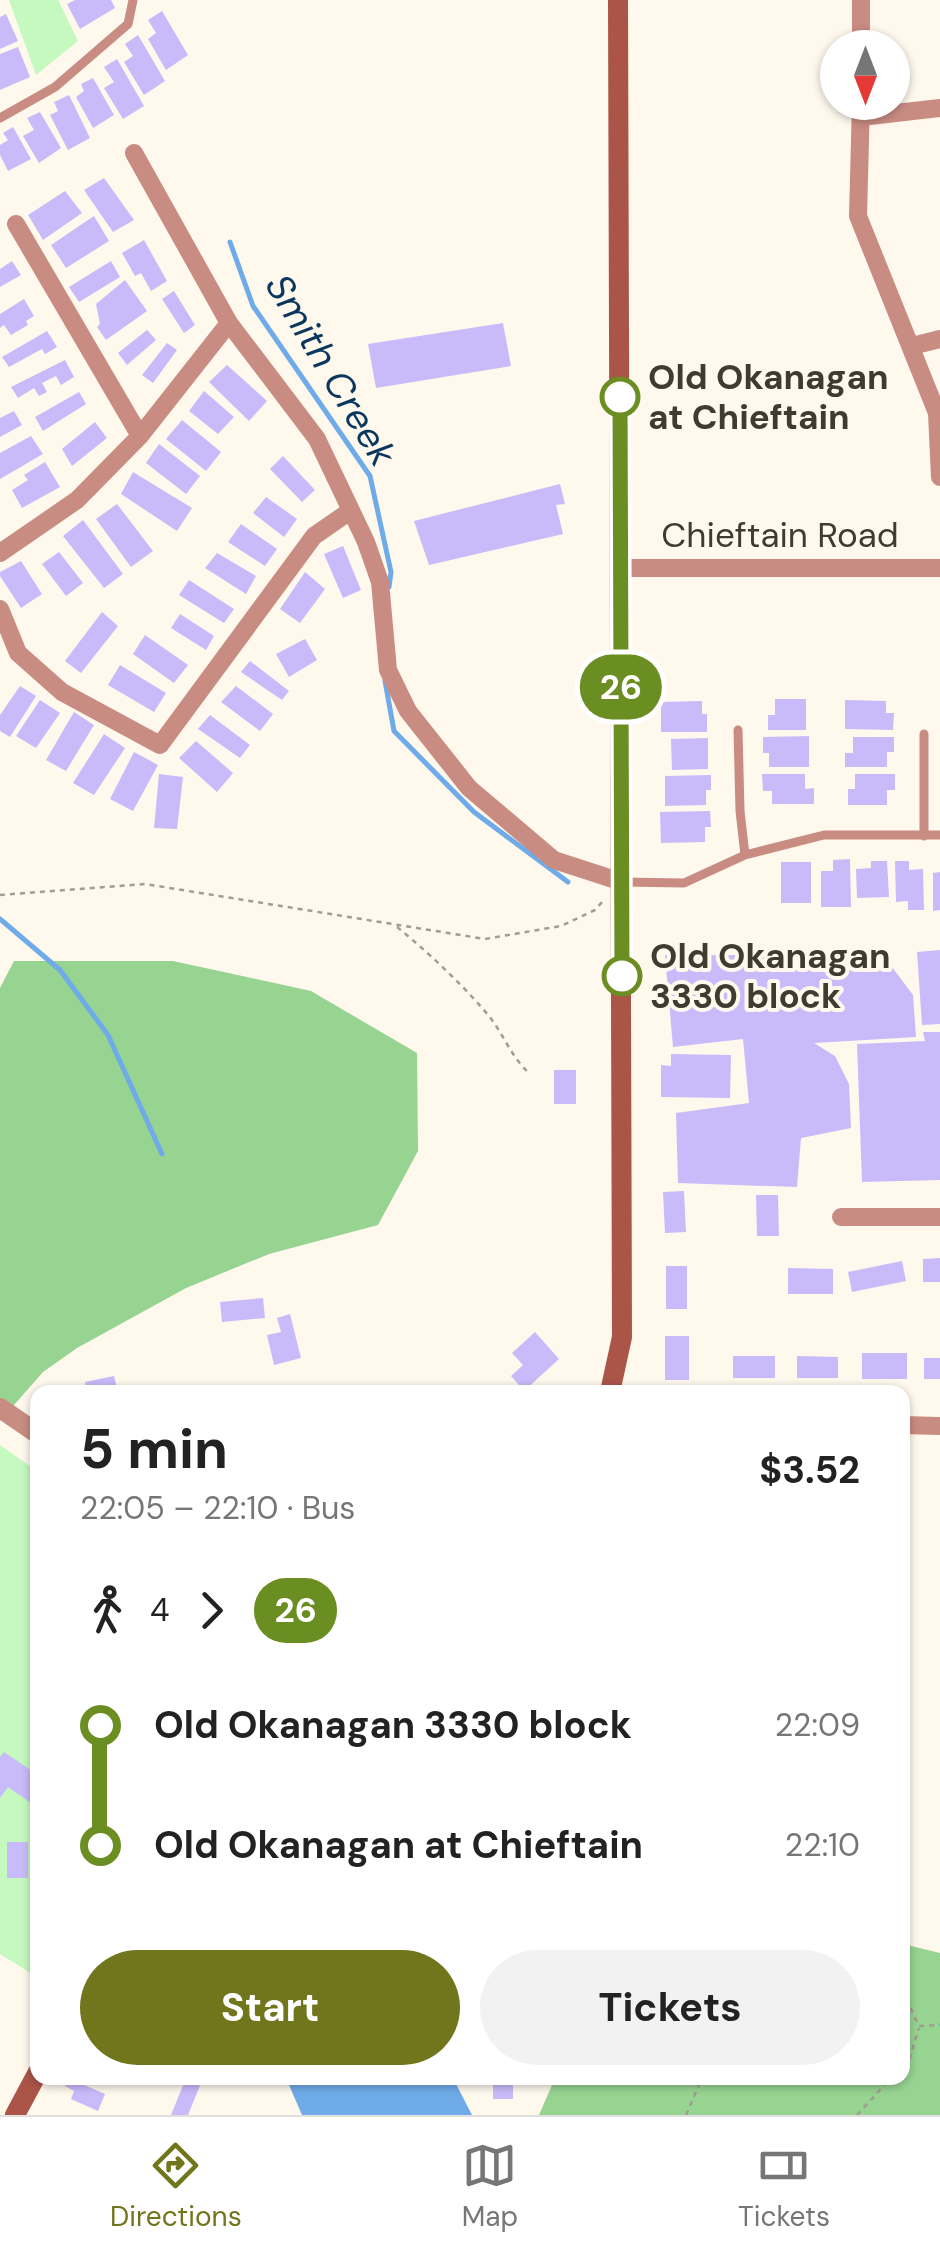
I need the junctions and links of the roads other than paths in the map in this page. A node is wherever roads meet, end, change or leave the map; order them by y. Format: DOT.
graph roads {
  1 [pos="134,0"];
  2 [pos="618,0"];
  3 [pos="861,0"];
  4 [pos="861,30"];
  5 [pos="940,108"];
  6 [pos="910,109"];
  7 [pos="0,118"];
  8 [pos="861,120"];
  9 [pos="134,152"];
  10 [pos="16,224"];
  11 [pos="229,323"];
  12 [pos="940,339"];
  13 [pos="912,346"];
  14 [pos="140,436"];
  15 [pos="940,477"];
  16 [pos="350,511"];
  17 [pos="2,548"];
  18 [pos="621,568"];
  19 [pos="940,568"];
  20 [pos="0,609"];
  21 [pos="738,730"];
  22 [pos="924,734"];
  23 [pos="940,835"];
  24 [pos="924,836"];
  25 [pos="745,855"];
  26 [pos="622,882"];
  27 [pos="841,1217"];
  28 [pos="940,1217"];
  29 [pos="612,1385"];
  30 [pos="0,1408"];
  31 [pos="910,1425"];
  32 [pos="940,1426"];
  33 [pos="30,1429"];
  34 [pos="31,2085"];
  35 [pos="15,2115"];
  1 -- 7 [label="lane"];
  2 -- 18 [label="main road"];
  3 -- 4 [label="street"];
  5 -- 6 [label="street"];
  8 -- 13 [label="street"];
  9 -- 11 [label="street"];
  10 -- 14 [label="street"];
  11 -- 14 [label="street"];
  11 -- 16 [label="street"];
  12 -- 13 [label="street"];
  13 -- 15 [label="street"];
  14 -- 17 [label="street"];
  16 -- 20 [label="street"];
  16 -- 26 [label="street"];
  18 -- 19 [label="street, Chieftain Road"];
  18 -- 26 [label="main road"];
  21 -- 25 [label="lane"];
  22 -- 24 [label="lane"];
  23 -- 24 [label="lane"];
  24 -- 25 [label="lane"];
  25 -- 26 [label="lane"];
  26 -- 29 [label="main road"];
  27 -- 28 [label="street"];
  30 -- 33 [label="street"];
  31 -- 32 [label="street"];
  34 -- 35 [label="main road"];
}
